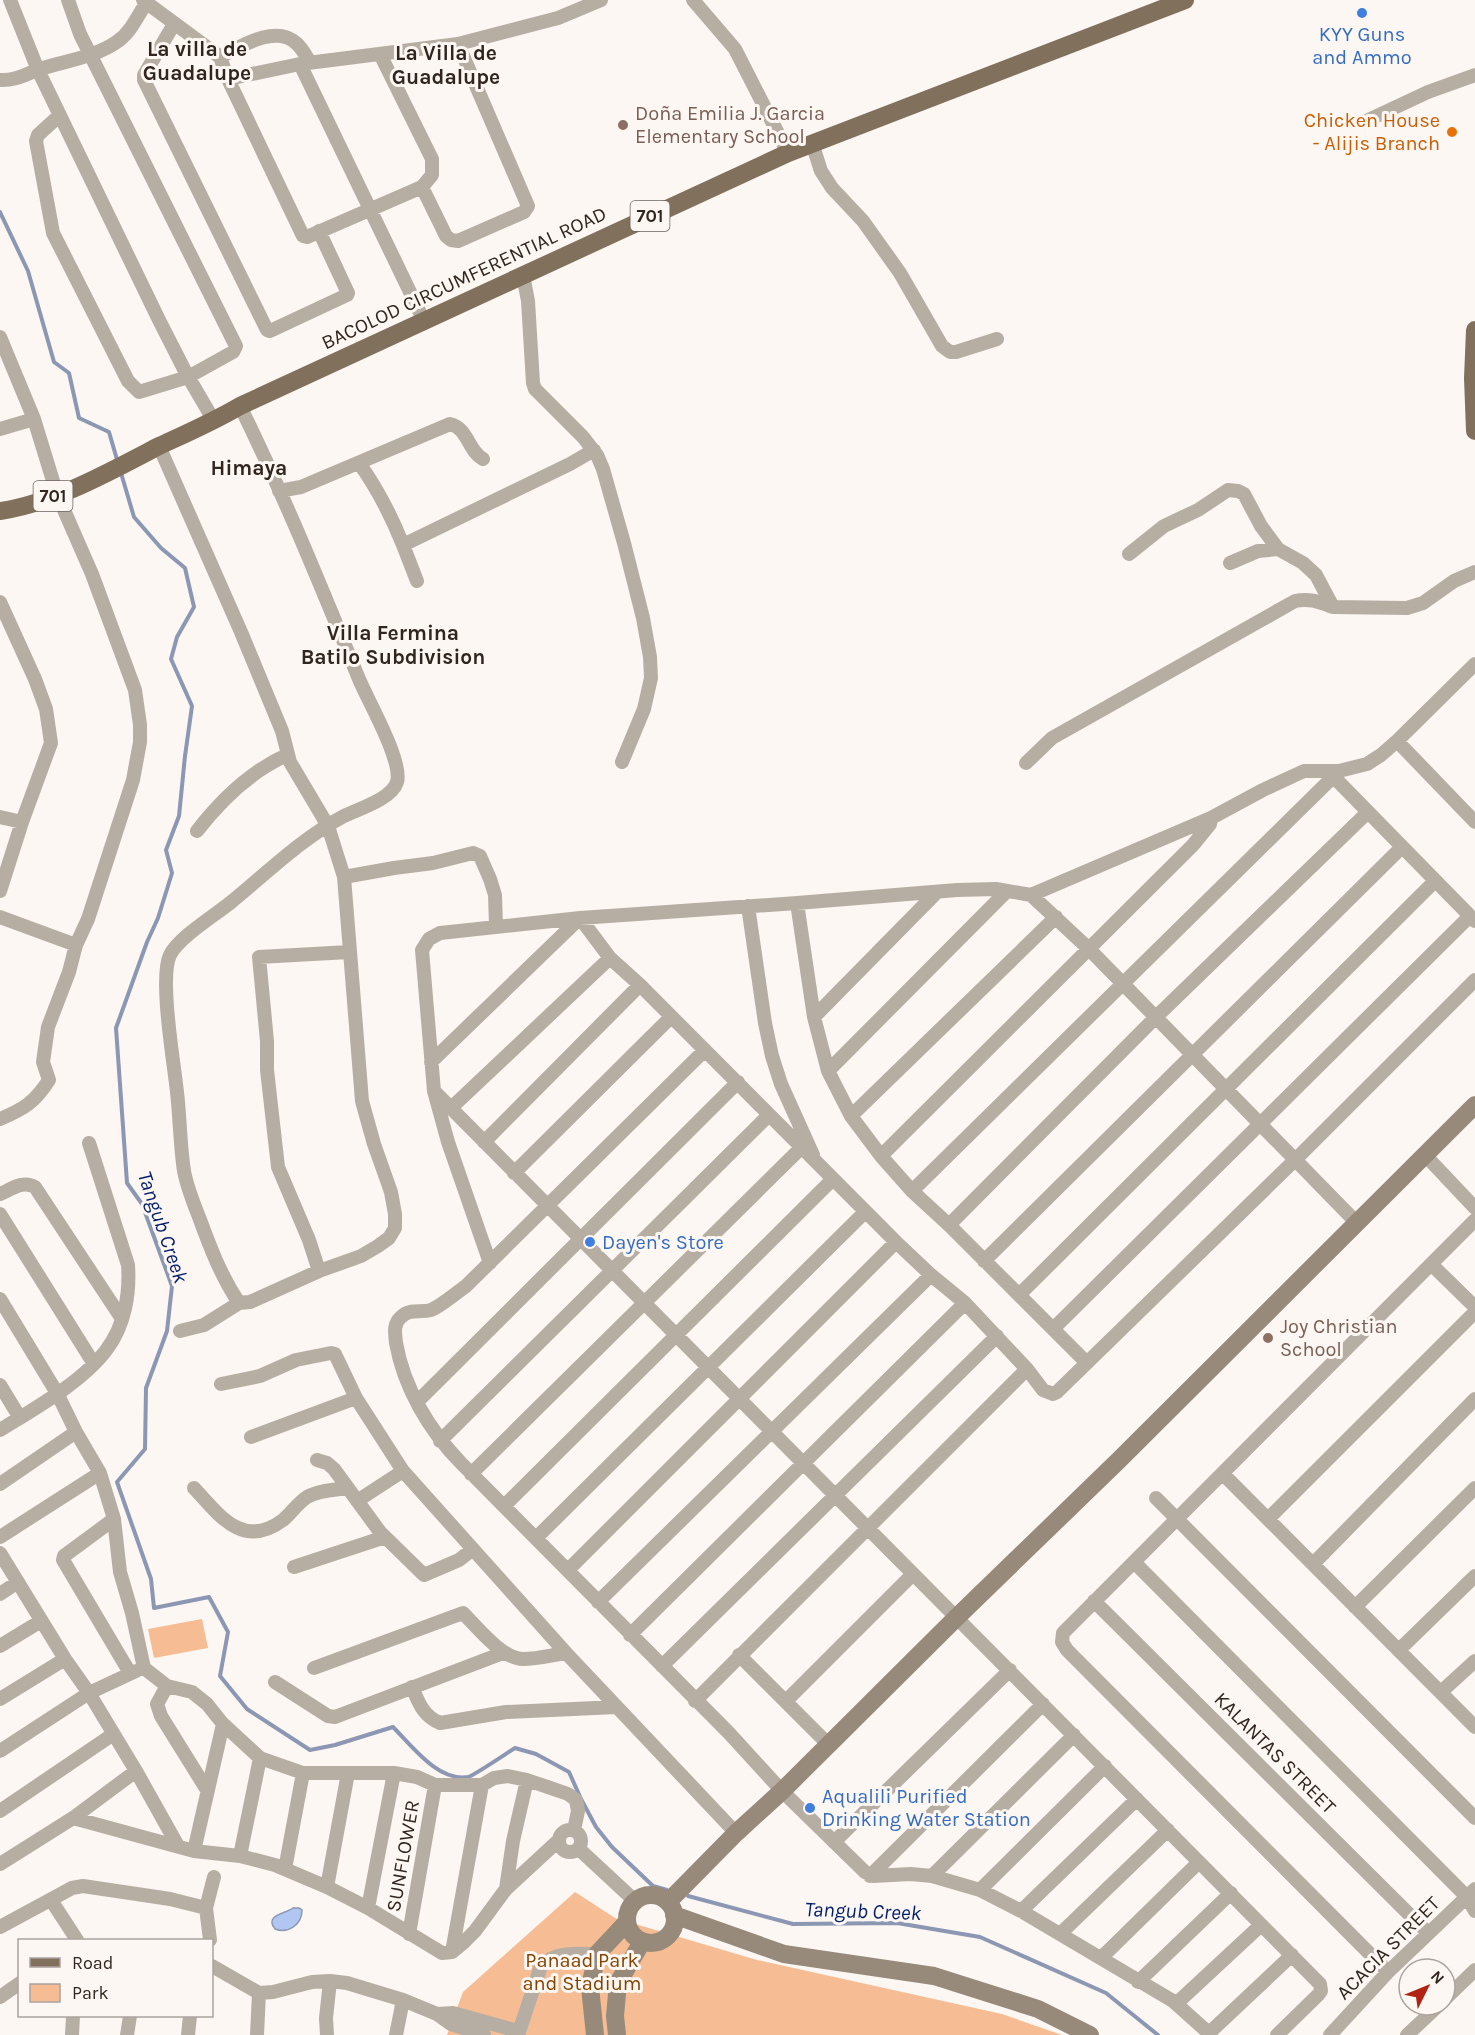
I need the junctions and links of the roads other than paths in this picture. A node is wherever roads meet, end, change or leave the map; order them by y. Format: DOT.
graph roads {
  1 [pos="10,0"];
  2 [pos="68,0"];
  3 [pos="601,0"];
  4 [pos="693,0"];
  5 [pos="1185,0"];
  6 [pos="146,1"];
  7 [pos="174,24"];
  8 [pos="458,44"];
  9 [pos="380,54"];
  10 [pos="91,55"];
  11 [pos="220,57"];
  12 [pos="305,63"];
  13 [pos="38,70"];
  14 [pos="1475,75"];
  15 [pos="228,78"];
  16 [pos="0,80"];
  17 [pos="60,115"];
  18 [pos="1364,122"];
  19 [pos="812,143"];
  20 [pos="788,153"];
  21 [pos="422,187"];
  22 [pos="370,209"];
  23 [pos="319,231"];
  24 [pos="523,275"];
  25 [pos="424,321"];
  26 [pos="1475,330"];
  27 [pos="0,337"];
  28 [pos="997,339"];
  29 [pos="188,377"];
  30 [pos="240,406"];
  31 [pos="34,419"];
  32 [pos="214,421"];
  33 [pos="0,429"];
  34 [pos="1475,431"];
  35 [pos="159,446"];
  36 [pos="594,450"];
  37 [pos="483,459"];
  38 [pos="359,462"];
  39 [pos="279,491"];
  40 [pos="57,494"];
  41 [pos="0,511"];
  42 [pos="403,545"];
  43 [pos="1278,549"];
  44 [pos="1129,554"];
  45 [pos="1230,563"];
  46 [pos="1475,572"];
  47 [pos="417,581"];
  48 [pos="0,602"];
  49 [pos="1333,607"];
  50 [pos="1475,664"];
  51 [pos="1396,741"];
  52 [pos="287,755"];
  53 [pos="622,762"];
  54 [pos="1026,763"];
  55 [pos="1330,774"];
  56 [pos="1368,812"];
  57 [pos="0,817"];
  58 [pos="1211,818"];
  59 [pos="22,822"];
  60 [pos="1475,822"];
  61 [pos="328,826"];
  62 [pos="197,831"];
  63 [pos="1402,847"];
  64 [pos="344,877"];
  65 [pos="1435,881"];
  66 [pos="0,891"];
  67 [pos="1007,891"];
  68 [pos="937,892"];
  69 [pos="1031,895"];
  70 [pos="796,903"];
  71 [pos="748,906"];
  72 [pos="0,917"];
  73 [pos="1056,917"];
  74 [pos="580,918"];
  75 [pos="1472,919"];
  76 [pos="496,926"];
  77 [pos="76,945"];
  78 [pos="1088,948"];
  79 [pos="349,952"];
  80 [pos="610,958"];
  81 [pos="1475,980"];
  82 [pos="1123,984"];
  83 [pos="640,985"];
  84 [pos="671,1017"];
  85 [pos="814,1017"];
  86 [pos="1156,1017"];
  87 [pos="705,1050"];
  88 [pos="1192,1053"];
  89 [pos="431,1062"];
  90 [pos="828,1071"];
  91 [pos="738,1082"];
  92 [pos="1227,1088"];
  93 [pos="434,1091"];
  94 [pos="1475,1105"];
  95 [pos="450,1109"];
  96 [pos="769,1115"];
  97 [pos="851,1116"];
  98 [pos="0,1119"];
  99 [pos="1262,1124"];
  100 [pos="484,1142"];
  101 [pos="89,1143"];
  102 [pos="802,1147"];
  103 [pos="1425,1155"];
  104 [pos="881,1156"];
  105 [pos="814,1159"];
  106 [pos="1296,1159"];
  107 [pos="514,1173"];
  108 [pos="833,1179"];
  109 [pos="912,1191"];
  110 [pos="0,1194"];
  111 [pos="548,1206"];
  112 [pos="1475,1209"];
  113 [pos="866,1212"];
  114 [pos="0,1214"];
  115 [pos="1475,1220"];
  116 [pos="1356,1222"];
  117 [pos="949,1225"];
  118 [pos="582,1239"];
  119 [pos="896,1242"];
  120 [pos="984,1261"];
  121 [pos="490,1263"];
  122 [pos="1431,1264"];
  123 [pos="319,1271"];
  124 [pos="612,1271"];
  125 [pos="931,1275"];
  126 [pos="1020,1294"];
  127 [pos="0,1299"];
  128 [pos="239,1303"];
  129 [pos="643,1303"];
  130 [pos="965,1303"];
  131 [pos="1475,1307"];
  132 [pos="1475,1312"];
  133 [pos="122,1318"];
  134 [pos="1054,1328"];
  135 [pos="180,1331"];
  136 [pos="675,1335"];
  137 [pos="997,1336"];
  138 [pos="1087,1363"];
  139 [pos="94,1364"];
  140 [pos="708,1367"];
  141 [pos="1027,1369"];
  142 [pos="221,1384"];
  143 [pos="0,1385"];
  144 [pos="57,1393"];
  145 [pos="356,1398"];
  146 [pos="740,1399"];
  147 [pos="1475,1399"];
  148 [pos="417,1402"];
  149 [pos="20,1418"];
  150 [pos="0,1430"];
  151 [pos="772,1431"];
  152 [pos="76,1432"];
  153 [pos="251,1437"];
  154 [pos="440,1441"];
  155 [pos="317,1460"];
  156 [pos="802,1463"];
  157 [pos="403,1471"];
  158 [pos="100,1473"];
  159 [pos="471,1474"];
  160 [pos="1223,1474"];
  161 [pos="0,1484"];
  162 [pos="194,1488"];
  163 [pos="348,1488"];
  164 [pos="1475,1488"];
  165 [pos="834,1495"];
  166 [pos="1156,1498"];
  167 [pos="357,1501"];
  168 [pos="504,1506"];
  169 [pos="114,1519"];
  170 [pos="1178,1519"];
  171 [pos="1268,1519"];
  172 [pos="867,1528"];
  173 [pos="0,1537"];
  174 [pos="385,1537"];
  175 [pos="536,1538"];
  176 [pos="473,1549"];
  177 [pos="0,1552"];
  178 [pos="1134,1562"];
  179 [pos="1314,1563"];
  180 [pos="294,1567"];
  181 [pos="568,1570"];
  182 [pos="914,1574"];
  183 [pos="1475,1576"];
  184 [pos="18,1582"];
  185 [pos="0,1594"];
  186 [pos="1094,1601"];
  187 [pos="598,1602"];
  188 [pos="1355,1607"];
  189 [pos="957,1617"];
  190 [pos="41,1621"];
  191 [pos="630,1635"];
  192 [pos="0,1646"];
  193 [pos="1399,1650"];
  194 [pos="503,1653"];
  195 [pos="566,1653"];
  196 [pos="739,1655"];
  197 [pos="65,1659"];
  198 [pos="1475,1661"];
  199 [pos="662,1666"];
  200 [pos="144,1668"];
  201 [pos="314,1668"];
  202 [pos="1010,1670"];
  203 [pos="130,1673"];
  204 [pos="275,1682"];
  205 [pos="167,1686"];
  206 [pos="412,1687"];
  207 [pos="1441,1692"];
  208 [pos="89,1693"];
  209 [pos="0,1699"];
  210 [pos="695,1701"];
  211 [pos="786,1701"];
  212 [pos="1043,1704"];
  213 [pos="617,1707"];
  214 [pos="223,1724"];
  215 [pos="1475,1727"];
  216 [pos="112,1735"];
  217 [pos="1074,1735"];
  218 [pos="829,1745"];
  219 [pos="0,1751"];
  220 [pos="260,1758"];
  221 [pos="1105,1766"];
  222 [pos="136,1771"];
  223 [pos="303,1773"];
  224 [pos="348,1773"];
  225 [pos="394,1773"];
  226 [pos="527,1780"];
  227 [pos="435,1785"];
  228 [pos="482,1785"];
  229 [pos="207,1790"];
  230 [pos="782,1791"];
  231 [pos="1137,1799"];
  232 [pos="0,1811"];
  233 [pos="73,1818"];
  234 [pos="1475,1818"];
  235 [pos="574,1830"];
  236 [pos="1168,1830"];
  237 [pos="736,1833"];
  238 [pos="559,1840"];
  239 [pos="834,1842"];
  240 [pos="178,1846"];
  241 [pos="579,1849"];
  242 [pos="194,1851"];
  243 [pos="240,1856"];
  244 [pos="1199,1862"];
  245 [pos="0,1864"];
  246 [pos="285,1869"];
  247 [pos="870,1876"];
  248 [pos="932,1876"];
  249 [pos="214,1877"];
  250 [pos="327,1887"];
  251 [pos="506,1889"];
  252 [pos="980,1890"];
  253 [pos="1231,1893"];
  254 [pos="1471,1893"];
  255 [pos="51,1900"];
  256 [pos="635,1902"];
  257 [pos="206,1908"];
  258 [pos="368,1908"];
  259 [pos="671,1908"];
  260 [pos="1021,1911"];
  261 [pos="1475,1911"];
  262 [pos="627,1922"];
  263 [pos="1261,1924"];
  264 [pos="0,1927"];
  265 [pos="409,1934"];
  266 [pos="1060,1934"];
  267 [pos="1428,1934"];
  268 [pos="75,1939"];
  269 [pos="210,1939"];
  270 [pos="642,1942"];
  271 [pos="452,1952"];
  272 [pos="597,1954"];
  273 [pos="1292,1955"];
  274 [pos="1101,1958"];
  275 [pos="213,1966"];
  276 [pos="1475,1970"];
  277 [pos="1388,1972"];
  278 [pos="330,1981"];
  279 [pos="1138,1982"];
  280 [pos="18,1984"];
  281 [pos="1457,1987"];
  282 [pos="259,1993"];
  283 [pos="0,1997"];
  284 [pos="403,2000"];
  285 [pos="1177,2003"];
  286 [pos="437,2014"];
  287 [pos="73,2017"];
  288 [pos="130,2017"];
  289 [pos="190,2017"];
  290 [pos="1426,2017"];
  291 [pos="518,2033"];
  292 [pos="1081,2033"];
  293 [pos="1210,2034"];
  294 [pos="72,2035"];
  295 [pos="127,2035"];
  296 [pos="188,2035"];
  297 [pos="257,2035"];
  298 [pos="327,2035"];
  299 [pos="396,2035"];
  300 [pos="484,2035"];
  301 [pos="595,2035"];
  302 [pos="617,2035"];
  303 [pos="1277,2035"];
  304 [pos="1330,2035"];
  305 [pos="1407,2035"];
  1 -- 13 [label="street"];
  2 -- 10 [label="street"];
  3 -- 8 [label="street"];
  4 -- 20 [label="street"];
  5 -- 19 [label="main road, BACOLOD CIRCUMFERENTIAL ROAD / 701"];
  6 -- 7 [label="street"];
  6 -- 10 [label="street"];
  7 -- 11 [label="street"];
  7 -- 23 [label="street"];
  8 -- 9 [label="street"];
  8 -- 21 [label="street"];
  9 -- 12 [label="street"];
  9 -- 21 [label="street"];
  10 -- 13 [label="street"];
  10 -- 29 [label="street"];
  11 -- 12 [label="street"];
  11 -- 15 [label="street"];
  12 -- 15 [label="street"];
  12 -- 22 [label="street"];
  13 -- 16 [label="street"];
  13 -- 17 [label="street"];
  14 -- 18 [label="street"];
  15 -- 23 [label="street"];
  17 -- 29 [label="street"];
  17 -- 29 [label="street"];
  19 -- 20 [label="main road, BACOLOD CIRCUMFERENTIAL ROAD / 701"];
  19 -- 28 [label="street"];
  20 -- 24 [label="main road, BACOLOD CIRCUMFERENTIAL ROAD / 701"];
  21 -- 22 [label="street"];
  22 -- 23 [label="street"];
  22 -- 25 [label="street"];
  24 -- 25 [label="main road, BACOLOD CIRCUMFERENTIAL ROAD / 701"];
  24 -- 36 [label="street"];
  25 -- 30 [label="main road, BACOLOD CIRCUMFERENTIAL ROAD / 701"];
  26 -- 34 [label="main road"];
  27 -- 31 [label="street"];
  29 -- 32 [label="street"];
  30 -- 32 [label="main road, BACOLOD CIRCUMFERENTIAL ROAD / 701"];
  30 -- 39 [label="street"];
  31 -- 33 [label="street"];
  31 -- 40 [label="street"];
  32 -- 35 [label="main road, BACOLOD CIRCUMFERENTIAL ROAD / 701"];
  35 -- 40 [label="main road, BACOLOD CIRCUMFERENTIAL ROAD / 701"];
  35 -- 52 [label="street"];
  36 -- 42 [label="street"];
  36 -- 53 [label="street"];
  37 -- 38 [label="street"];
  38 -- 39 [label="street"];
  38 -- 42 [label="street"];
  39 -- 61 [label="street"];
  40 -- 41 [label="main road, BACOLOD CIRCUMFERENTIAL ROAD / 701"];
  40 -- 77 [label="street"];
  42 -- 47 [label="street"];
  43 -- 44 [label="street"];
  43 -- 45 [label="street"];
  43 -- 49 [label="street"];
  46 -- 49 [label="street"];
  48 -- 59 [label="street"];
  49 -- 54 [label="street"];
  50 -- 51 [label="street"];
  51 -- 55 [label="street"];
  51 -- 60 [label="street"];
  52 -- 61 [label="street"];
  52 -- 62 [label="street"];
  55 -- 56 [label="street"];
  55 -- 58 [label="street"];
  55 -- 82 [label="street"];
  56 -- 63 [label="street"];
  56 -- 86 [label="street"];
  57 -- 59 [label="street"];
  58 -- 69 [label="street"];
  58 -- 78 [label="street"];
  59 -- 66 [label="street"];
  61 -- 64 [label="street"];
  61 -- 128 [label="street"];
  63 -- 65 [label="street"];
  63 -- 88 [label="street"];
  64 -- 76 [label="street"];
  64 -- 79 [label="street"];
  65 -- 75 [label="street"];
  65 -- 92 [label="street"];
  67 -- 68 [label="street"];
  67 -- 69 [label="street"];
  67 -- 90 [label="street"];
  68 -- 70 [label="street"];
  68 -- 85 [label="street"];
  69 -- 73 [label="street"];
  70 -- 71 [label="street"];
  70 -- 85 [label="street"];
  71 -- 74 [label="street"];
  71 -- 105 [label="street"];
  72 -- 77 [label="street"];
  73 -- 78 [label="street"];
  73 -- 97 [label="street"];
  74 -- 76 [label="street"];
  74 -- 80 [label="street"];
  74 -- 89 [label="street"];
  75 -- 99 [label="street"];
  76 -- 89 [label="street"];
  77 -- 98 [label="street"];
  78 -- 82 [label="street"];
  78 -- 104 [label="street"];
  79 -- 123 [label="street"];
  79 -- 123 [label="street"];
  80 -- 83 [label="street"];
  80 -- 95 [label="street"];
  81 -- 106 [label="street"];
  82 -- 86 [label="street"];
  82 -- 109 [label="street"];
  83 -- 84 [label="street"];
  83 -- 100 [label="street"];
  84 -- 87 [label="street"];
  84 -- 107 [label="street"];
  85 -- 90 [label="street"];
  86 -- 88 [label="street"];
  86 -- 117 [label="street"];
  87 -- 91 [label="street"];
  87 -- 111 [label="street"];
  88 -- 92 [label="street"];
  88 -- 120 [label="street"];
  89 -- 93 [label="street"];
  90 -- 97 [label="street"];
  91 -- 96 [label="street"];
  91 -- 118 [label="street"];
  92 -- 99 [label="street"];
  92 -- 126 [label="street"];
  93 -- 95 [label="street"];
  93 -- 121 [label="street"];
  94 -- 103 [label="street"];
  95 -- 100 [label="street"];
  96 -- 102 [label="street"];
  96 -- 124 [label="street"];
  97 -- 104 [label="street"];
  99 -- 106 [label="street"];
  99 -- 134 [label="street"];
  100 -- 107 [label="street"];
  101 -- 133 [label="street"];
  102 -- 105 [label="street"];
  102 -- 129 [label="street"];
  103 -- 112 [label="street"];
  103 -- 116 [label="street"];
  104 -- 109 [label="street"];
  105 -- 108 [label="street"];
  106 -- 116 [label="street"];
  106 -- 138 [label="street"];
  107 -- 111 [label="street"];
  108 -- 113 [label="street"];
  108 -- 136 [label="street"];
  109 -- 117 [label="street"];
  110 -- 133 [label="street"];
  111 -- 118 [label="street"];
  111 -- 121 [label="street"];
  113 -- 119 [label="street"];
  113 -- 140 [label="street"];
  114 -- 139 [label="street"];
  115 -- 122 [label="street"];
  116 -- 189 [label="street"];
  117 -- 120 [label="street"];
  118 -- 124 [label="street"];
  118 -- 148 [label="street"];
  119 -- 125 [label="street"];
  119 -- 146 [label="street"];
  120 -- 126 [label="street"];
  121 -- 148 [label="street"];
  122 -- 131 [label="street"];
  122 -- 160 [label="street"];
  123 -- 128 [label="street"];
  124 -- 129 [label="street"];
  124 -- 154 [label="street"];
  125 -- 130 [label="street"];
  125 -- 151 [label="street"];
  126 -- 134 [label="street"];
  127 -- 144 [label="street"];
  128 -- 135 [label="street"];
  129 -- 136 [label="street"];
  129 -- 159 [label="street"];
  130 -- 137 [label="street"];
  130 -- 156 [label="street"];
  132 -- 171 [label="street"];
  133 -- 139 [label="street"];
  134 -- 138 [label="street"];
  136 -- 140 [label="street"];
  136 -- 168 [label="street"];
  137 -- 141 [label="street"];
  137 -- 165 [label="street"];
  138 -- 141 [label="street"];
  139 -- 144 [label="street"];
  140 -- 146 [label="street"];
  140 -- 175 [label="street"];
  141 -- 172 [label="street"];
  142 -- 145 [label="street"];
  143 -- 149 [label="street"];
  144 -- 149 [label="street"];
  144 -- 152 [label="street"];
  145 -- 153 [label="street"];
  145 -- 157 [label="street"];
  146 -- 151 [label="street"];
  146 -- 181 [label="street"];
  147 -- 179 [label="street"];
  148 -- 154 [label="street"];
  149 -- 150 [label="street"];
  151 -- 156 [label="street"];
  151 -- 187 [label="street"];
  152 -- 158 [label="street"];
  152 -- 161 [label="street"];
  154 -- 159 [label="street"];
  155 -- 163 [label="street"];
  156 -- 165 [label="street"];
  156 -- 191 [label="street"];
  157 -- 167 [label="street"];
  157 -- 176 [label="street"];
  158 -- 169 [label="street"];
  158 -- 173 [label="street"];
  159 -- 168 [label="street"];
  160 -- 170 [label="street"];
  160 -- 171 [label="street"];
  162 -- 163 [label="street"];
  163 -- 167 [label="street"];
  164 -- 188 [label="street"];
  165 -- 172 [label="street"];
  165 -- 199 [label="street"];
  166 -- 170 [label="street"];
  167 -- 174 [label="street"];
  168 -- 175 [label="street"];
  169 -- 200 [label="street"];
  169 -- 203 [label="street"];
  170 -- 178 [label="street"];
  170 -- 234 [label="street"];
  171 -- 179 [label="street"];
  172 -- 182 [label="street"];
  172 -- 196 [label="street"];
  174 -- 176 [label="street"];
  174 -- 180 [label="street"];
  175 -- 181 [label="street"];
  176 -- 195 [label="street"];
  177 -- 184 [label="street"];
  178 -- 186 [label="street"];
  178 -- 254 [label="street"];
  179 -- 188 [label="street"];
  181 -- 187 [label="street"];
  182 -- 189 [label="street"];
  182 -- 211 [label="street"];
  183 -- 193 [label="street"];
  184 -- 185 [label="street"];
  184 -- 190 [label="street"];
  186 -- 267 [label="street, KALANTAS STREET"];
  186 -- 277 [label="street"];
  187 -- 191 [label="street"];
  188 -- 193 [label="street"];
  189 -- 202 [label="street"];
  189 -- 218 [label="street"];
  190 -- 192 [label="street"];
  190 -- 197 [label="street"];
  191 -- 199 [label="street"];
  193 -- 207 [label="street"];
  194 -- 195 [label="street"];
  194 -- 201 [label="street"];
  194 -- 206 [label="street"];
  195 -- 213 [label="street"];
  196 -- 210 [label="street"];
  196 -- 211 [label="street"];
  197 -- 208 [label="street"];
  197 -- 209 [label="street"];
  198 -- 207 [label="street"];
  199 -- 210 [label="street"];
  200 -- 203 [label="street"];
  200 -- 205 [label="street"];
  202 -- 212 [label="street"];
  202 -- 239 [label="street"];
  203 -- 208 [label="street"];
  204 -- 206 [label="street"];
  205 -- 214 [label="street"];
  205 -- 229 [label="street"];
  206 -- 213 [label="street"];
  207 -- 215 [label="street"];
  208 -- 216 [label="street"];
  208 -- 219 [label="street"];
  210 -- 230 [label="street"];
  211 -- 218 [label="street"];
  212 -- 217 [label="street"];
  212 -- 247 [label="street"];
  213 -- 237 [label="street"];
  214 -- 220 [label="street"];
  214 -- 229 [label="street"];
  216 -- 222 [label="street"];
  216 -- 232 [label="street"];
  217 -- 221 [label="street"];
  217 -- 248 [label="street"];
  218 -- 230 [label="street"];
  220 -- 223 [label="street"];
  220 -- 243 [label="street"];
  221 -- 231 [label="street"];
  221 -- 252 [label="street"];
  222 -- 233 [label="street"];
  222 -- 240 [label="street"];
  223 -- 224 [label="street"];
  223 -- 246 [label="street"];
  224 -- 225 [label="street"];
  224 -- 250 [label="street"];
  225 -- 227 [label="street"];
  225 -- 258 [label="street"];
  226 -- 228 [label="street"];
  226 -- 235 [label="street"];
  226 -- 251 [label="street"];
  227 -- 228 [label="street"];
  227 -- 265 [label="street, SUNFLOWER"];
  228 -- 271 [label="street"];
  229 -- 242 [label="street"];
  230 -- 237 [label="street"];
  230 -- 239 [label="street"];
  231 -- 236 [label="street"];
  231 -- 260 [label="street"];
  233 -- 240 [label="street"];
  233 -- 245 [label="street"];
  235 -- 238 [label="street"];
  235 -- 241 [label="street"];
  236 -- 244 [label="street"];
  236 -- 266 [label="street"];
  237 -- 259 [label="street"];
  238 -- 241 [label="street"];
  238 -- 251 [label="street"];
  239 -- 247 [label="street"];
  240 -- 242 [label="street"];
  241 -- 256 [label="street"];
  242 -- 243 [label="street"];
  243 -- 246 [label="street"];
  244 -- 253 [label="street"];
  244 -- 274 [label="street"];
  246 -- 250 [label="street"];
  247 -- 248 [label="street"];
  248 -- 252 [label="street"];
  249 -- 257 [label="street"];
  250 -- 258 [label="street"];
  251 -- 271 [label="street"];
  252 -- 260 [label="street"];
  253 -- 263 [label="street"];
  253 -- 279 [label="street"];
  254 -- 261 [label="street"];
  254 -- 267 [label="street, ACACIA STREET"];
  255 -- 257 [label="street"];
  255 -- 264 [label="street"];
  255 -- 268 [label="street"];
  256 -- 259 [label="street"];
  256 -- 262 [label="street"];
  257 -- 269 [label="street"];
  258 -- 265 [label="street"];
  259 -- 270 [label="street"];
  259 -- 292 [label="street"];
  260 -- 266 [label="street"];
  262 -- 270 [label="street"];
  262 -- 272 [label="street"];
  263 -- 273 [label="street"];
  263 -- 285 [label="street"];
  265 -- 271 [label="street"];
  266 -- 274 [label="street"];
  267 -- 277 [label="street, ACACIA STREET"];
  270 -- 302 [label="street"];
  272 -- 291 [label="street"];
  272 -- 301 [label="street"];
  273 -- 293 [label="street"];
  273 -- 303 [label="street"];
  274 -- 279 [label="street"];
  275 -- 282 [label="street"];
  276 -- 281 [label="street"];
  277 -- 304 [label="street, ACACIA STREET"];
  278 -- 282 [label="street"];
  278 -- 284 [label="street"];
  278 -- 298 [label="street"];
  279 -- 285 [label="street"];
  280 -- 283 [label="street"];
  282 -- 297 [label="street"];
  284 -- 286 [label="street"];
  284 -- 299 [label="street"];
  285 -- 293 [label="street"];
  286 -- 291 [label="street"];
  286 -- 300 [label="street"];
  287 -- 294 [label="street"];
  288 -- 295 [label="street"];
  289 -- 296 [label="street"];
  290 -- 305 [label="street"];
}
